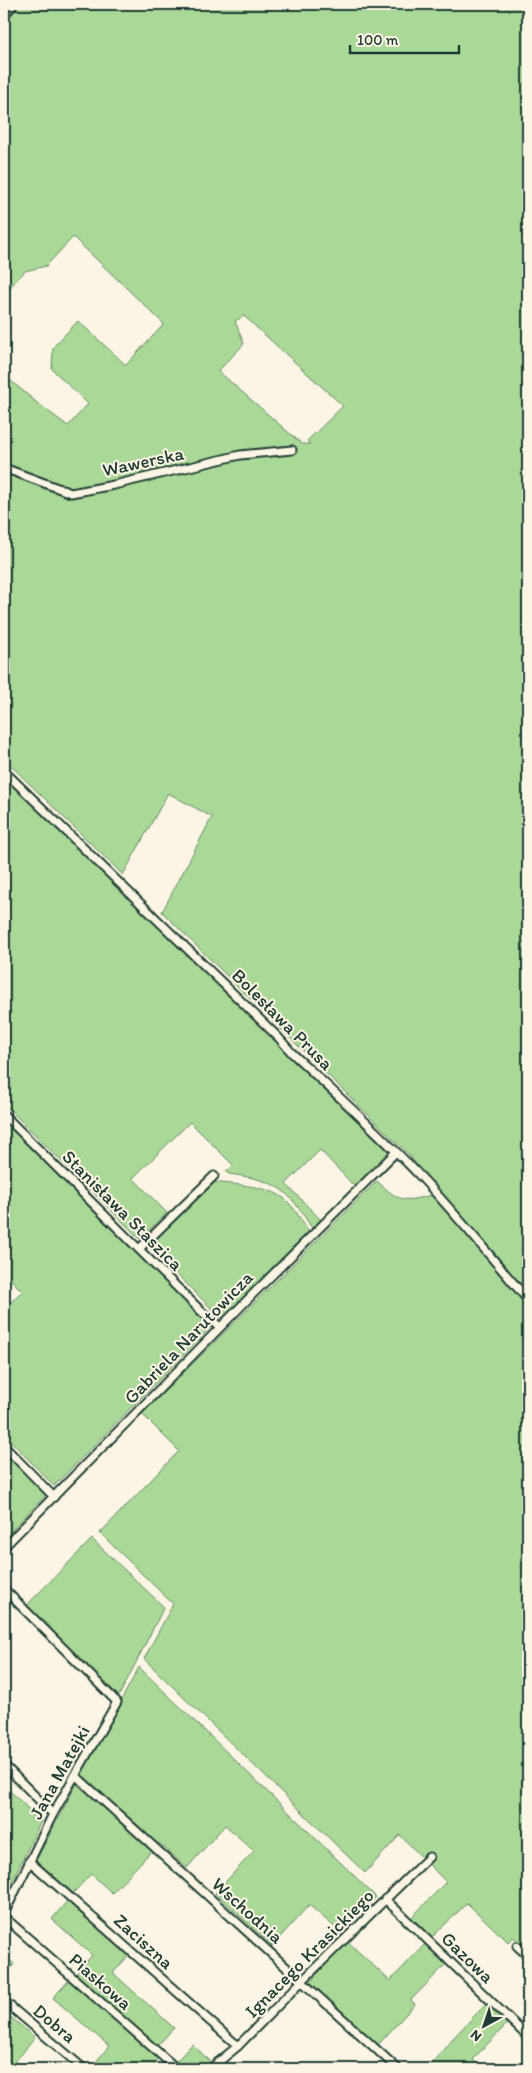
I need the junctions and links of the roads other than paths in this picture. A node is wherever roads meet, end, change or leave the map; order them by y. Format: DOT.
graph roads {
  1 [pos="12,4"];
  2 [pos="4,13"];
  3 [pos="292,450"];
  4 [pos="4,468"];
  5 [pos="4,770"];
  6 [pos="4,1115"];
  7 [pos="396,1152"];
  8 [pos="214,1176"];
  9 [pos="139,1249"];
  10 [pos="528,1300"];
  11 [pos="220,1328"];
  12 [pos="4,1446"];
  13 [pos="54,1497"];
  14 [pos="4,1547"];
  15 [pos="4,1589"];
  16 [pos="4,1765"];
  17 [pos="74,1775"];
  18 [pos="53,1814"];
  19 [pos="430,1857"];
  20 [pos="29,1861"];
  21 [pos="385,1899"];
  22 [pos="4,1916"];
  23 [pos="518,1946"];
  24 [pos="528,1956"];
  25 [pos="302,1981"];
  26 [pos="4,2001"];
  27 [pos="528,2037"];
  28 [pos="238,2046"];
  29 [pos="217,2063"];
  30 [pos="84,2069"];
  31 [pos="177,2069"];
  32 [pos="210,2069"];
  33 [pos="224,2069"];
  34 [pos="398,2069"];
  1 -- 2 [label="street"];
  3 -- 4 [label="street, Wawerska"];
  5 -- 7 [label="street, Bolesława Prusa"];
  6 -- 9 [label="street, Stanisława Staszica"];
  7 -- 10 [label="street, Bolesława Prusa"];
  7 -- 11 [label="street, Gabriela Narutowicza"];
  8 -- 9 [label="street"];
  9 -- 11 [label="street, Stanisława Staszica"];
  11 -- 13 [label="street, Gabriela Narutowicza"];
  12 -- 13 [label="street"];
  13 -- 14 [label="street, Gabriela Narutowicza"];
  15 -- 17 [label="street, Jana Matejki"];
  16 -- 18 [label="street"];
  17 -- 18 [label="street, Jana Matejki"];
  17 -- 25 [label="street, Wschodnia"];
  18 -- 20 [label="street, Jana Matejki"];
  19 -- 21 [label="street, Ignacego Krasickiego"];
  20 -- 22 [label="street, Jana Matejki"];
  20 -- 28 [label="street, Zaciszna"];
  21 -- 25 [label="street, Ignacego Krasickiego"];
  21 -- 27 [label="street, Gazowa"];
  22 -- 31 [label="street, Piaskowa"];
  23 -- 24 [label="street"];
  25 -- 28 [label="street, Ignacego Krasickiego"];
  25 -- 34 [label="street, Wschodnia"];
  26 -- 30 [label="street, Dobra"];
  28 -- 29 [label="street, Ignacego Krasickiego"];
  29 -- 32 [label="street, Ignacego Krasickiego"];
  29 -- 33 [label="street"];
}
